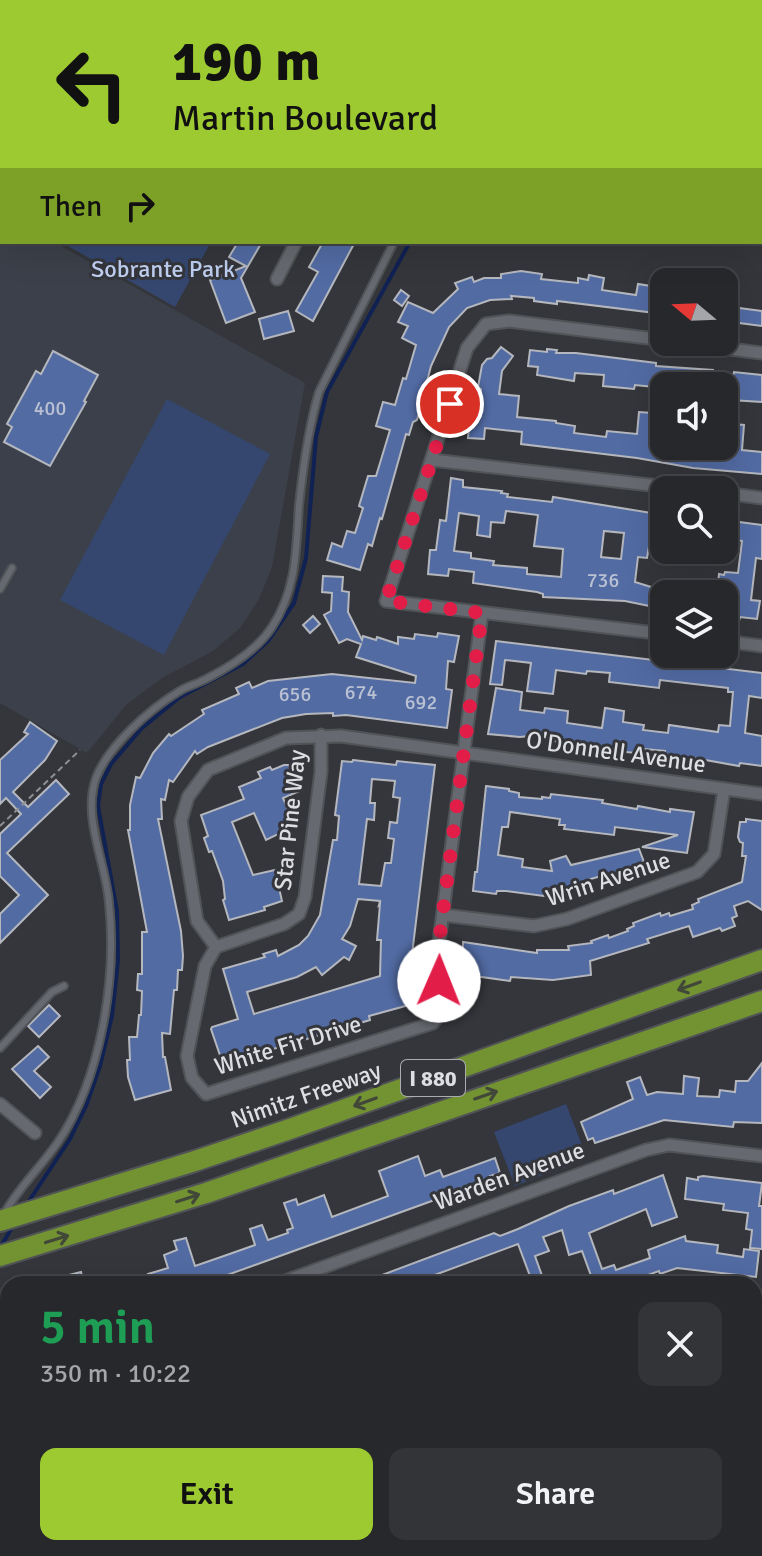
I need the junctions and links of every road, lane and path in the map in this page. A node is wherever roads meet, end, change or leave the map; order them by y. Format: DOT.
graph roads {
  1 [pos="295,244"];
  2 [pos="393,244"];
  3 [pos="277,279"];
  4 [pos="650,338"];
  5 [pos="738,350"];
  6 [pos="762,353"];
  7 [pos="432,460"];
  8 [pos="650,485"];
  9 [pos="738,495"];
  10 [pos="762,498"];
  11 [pos="12,568"];
  12 [pos="0,589"];
  13 [pos="482,613"];
  14 [pos="650,632"];
  15 [pos="738,643"];
  16 [pos="762,646"];
  17 [pos="321,735"];
  18 [pos="80,750"];
  19 [pos="464,753"];
  20 [pos="724,789"];
  21 [pos="762,794"];
  22 [pos="0,826"];
  23 [pos="443,915"];
  24 [pos="216,947"];
  25 [pos="762,960"];
  26 [pos="64,986"];
  27 [pos="762,1001"];
  28 [pos="0,1048"];
  29 [pos="0,1104"];
  30 [pos="35,1133"];
  31 [pos="762,1156"];
  32 [pos="0,1221"];
  33 [pos="0,1256"];
  34 [pos="299,1276"];
  1 -- 3 [label="street"];
  2 -- 32 [label="lane"];
  4 -- 7 [label="street"];
  5 -- 6 [label="street"];
  7 -- 8 [label="street"];
  7 -- 13 [label="street"];
  9 -- 10 [label="street"];
  11 -- 12 [label="lane"];
  13 -- 14 [label="street"];
  13 -- 19 [label="street"];
  15 -- 16 [label="street"];
  17 -- 19 [label="street, O'Donnell Avenue"];
  17 -- 24 [label="street, Star Pine Way"];
  17 -- 24 [label="street, O'Donnell Avenue"];
  18 -- 22 [label="path"];
  19 -- 20 [label="street, O'Donnell Avenue"];
  19 -- 23 [label="street"];
  20 -- 21 [label="street, O'Donnell Avenue"];
  20 -- 23 [label="street, Wrin Avenue"];
  23 -- 24 [label="street, White Fir Drive"];
  25 -- 32 [label="highway, Nimitz Freeway / I 880, one-way"];
  26 -- 28 [label="lane"];
  33 -- 27 [label="highway, I 880, one-way"];
  29 -- 30 [label="street"];
  31 -- 34 [label="street, Warden Avenue"];
}
